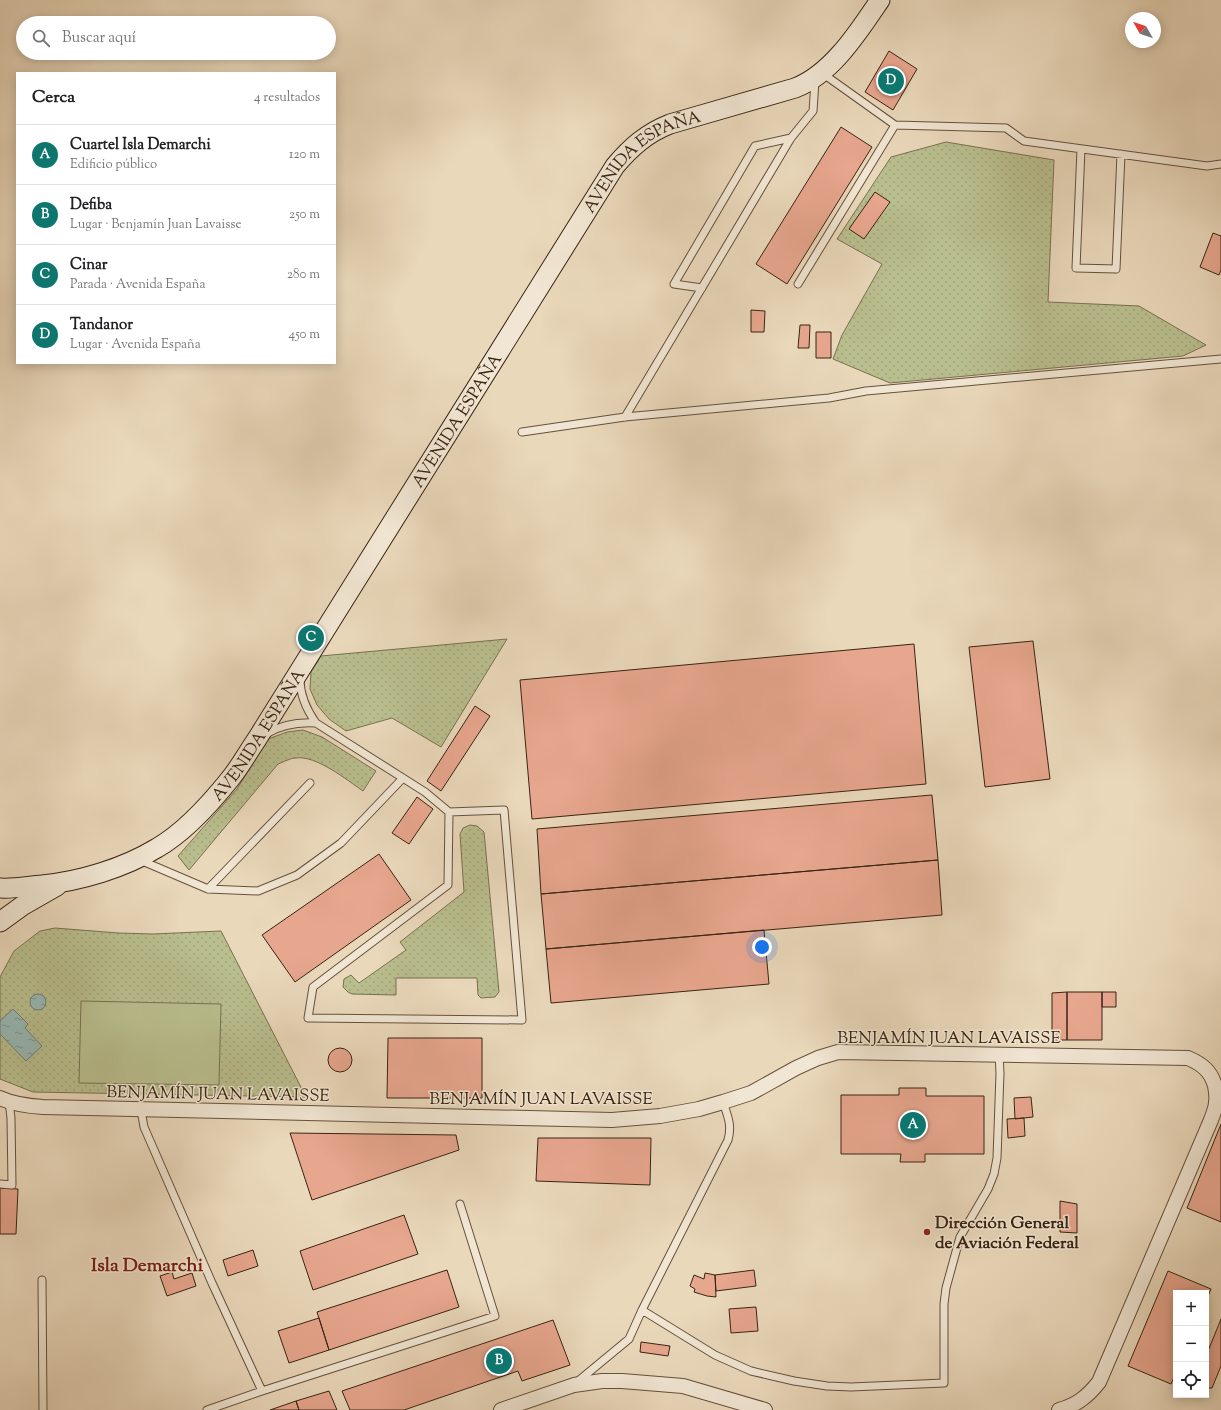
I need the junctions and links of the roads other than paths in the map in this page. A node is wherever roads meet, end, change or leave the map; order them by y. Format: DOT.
graph roads {
  1 [pos="880,0"];
  2 [pos="818,75"];
  3 [pos="895,125"];
  4 [pos="791,138"];
  5 [pos="1081,149"];
  6 [pos="1121,154"];
  7 [pos="1221,164"];
  8 [pos="798,284"];
  9 [pos="702,288"];
  10 [pos="1221,359"];
  11 [pos="625,417"];
  12 [pos="522,432"];
  13 [pos="299,671"];
  14 [pos="316,723"];
  15 [pos="257,739"];
  16 [pos="403,778"];
  17 [pos="310,783"];
  18 [pos="449,812"];
  19 [pos="136,858"];
  20 [pos="63,883"];
  21 [pos="0,888"];
  22 [pos="208,889"];
  23 [pos="0,922"];
  24 [pos="999,1054"];
  25 [pos="4,1100"];
  26 [pos="724,1102"];
  27 [pos="141,1110"];
  28 [pos="0,1184"];
  29 [pos="460,1204"];
  30 [pos="42,1280"];
  31 [pos="642,1310"];
  32 [pos="574,1385"];
  33 [pos="262,1391"];
  34 [pos="1077,1407"];
  35 [pos="43,1410"];
  36 [pos="207,1410"];
  37 [pos="501,1410"];
  38 [pos="765,1410"];
  39 [pos="1059,1410"];
  1 -- 2 [label="street, AVENIDA ESPAÑA"];
  2 -- 3 [label="lane"];
  2 -- 4 [label="lane"];
  2 -- 13 [label="street, AVENIDA ESPAÑA"];
  3 -- 5 [label="lane"];
  3 -- 8 [label="lane"];
  4 -- 9 [label="lane"];
  4 -- 9 [label="lane"];
  5 -- 6 [label="lane"];
  5 -- 6 [label="lane"];
  6 -- 7 [label="lane"];
  9 -- 11 [label="lane"];
  10 -- 11 [label="lane"];
  11 -- 12 [label="lane"];
  13 -- 14 [label="lane"];
  13 -- 15 [label="street, AVENIDA ESPAÑA"];
  14 -- 15 [label="lane"];
  14 -- 16 [label="lane"];
  15 -- 19 [label="street, AVENIDA ESPAÑA"];
  16 -- 18 [label="lane"];
  16 -- 22 [label="lane"];
  17 -- 22 [label="lane"];
  18 -- 18 [label="lane"];
  19 -- 20 [label="street, AVENIDA ESPAÑA"];
  19 -- 22 [label="lane"];
  20 -- 21 [label="street, AVENIDA ESPAÑA"];
  20 -- 23 [label="street, AVENIDA ESPAÑA"];
  24 -- 26 [label="street, BENJAMÍN JUAN LAVAISSE"];
  24 -- 31 [label="lane"];
  24 -- 34 [label="street, BENJAMÍN JUAN LAVAISSE"];
  25 -- 27 [label="street, BENJAMÍN JUAN LAVAISSE"];
  25 -- 28 [label="lane"];
  26 -- 27 [label="street, BENJAMÍN JUAN LAVAISSE"];
  26 -- 31 [label="lane"];
  27 -- 33 [label="lane"];
  29 -- 33 [label="lane"];
  30 -- 35 [label="lane"];
  31 -- 32 [label="lane"];
  32 -- 37 [label="street"];
  32 -- 38 [label="street"];
  33 -- 36 [label="lane"];
  34 -- 39 [label="street, BENJAMÍN JUAN LAVAISSE"];
}
